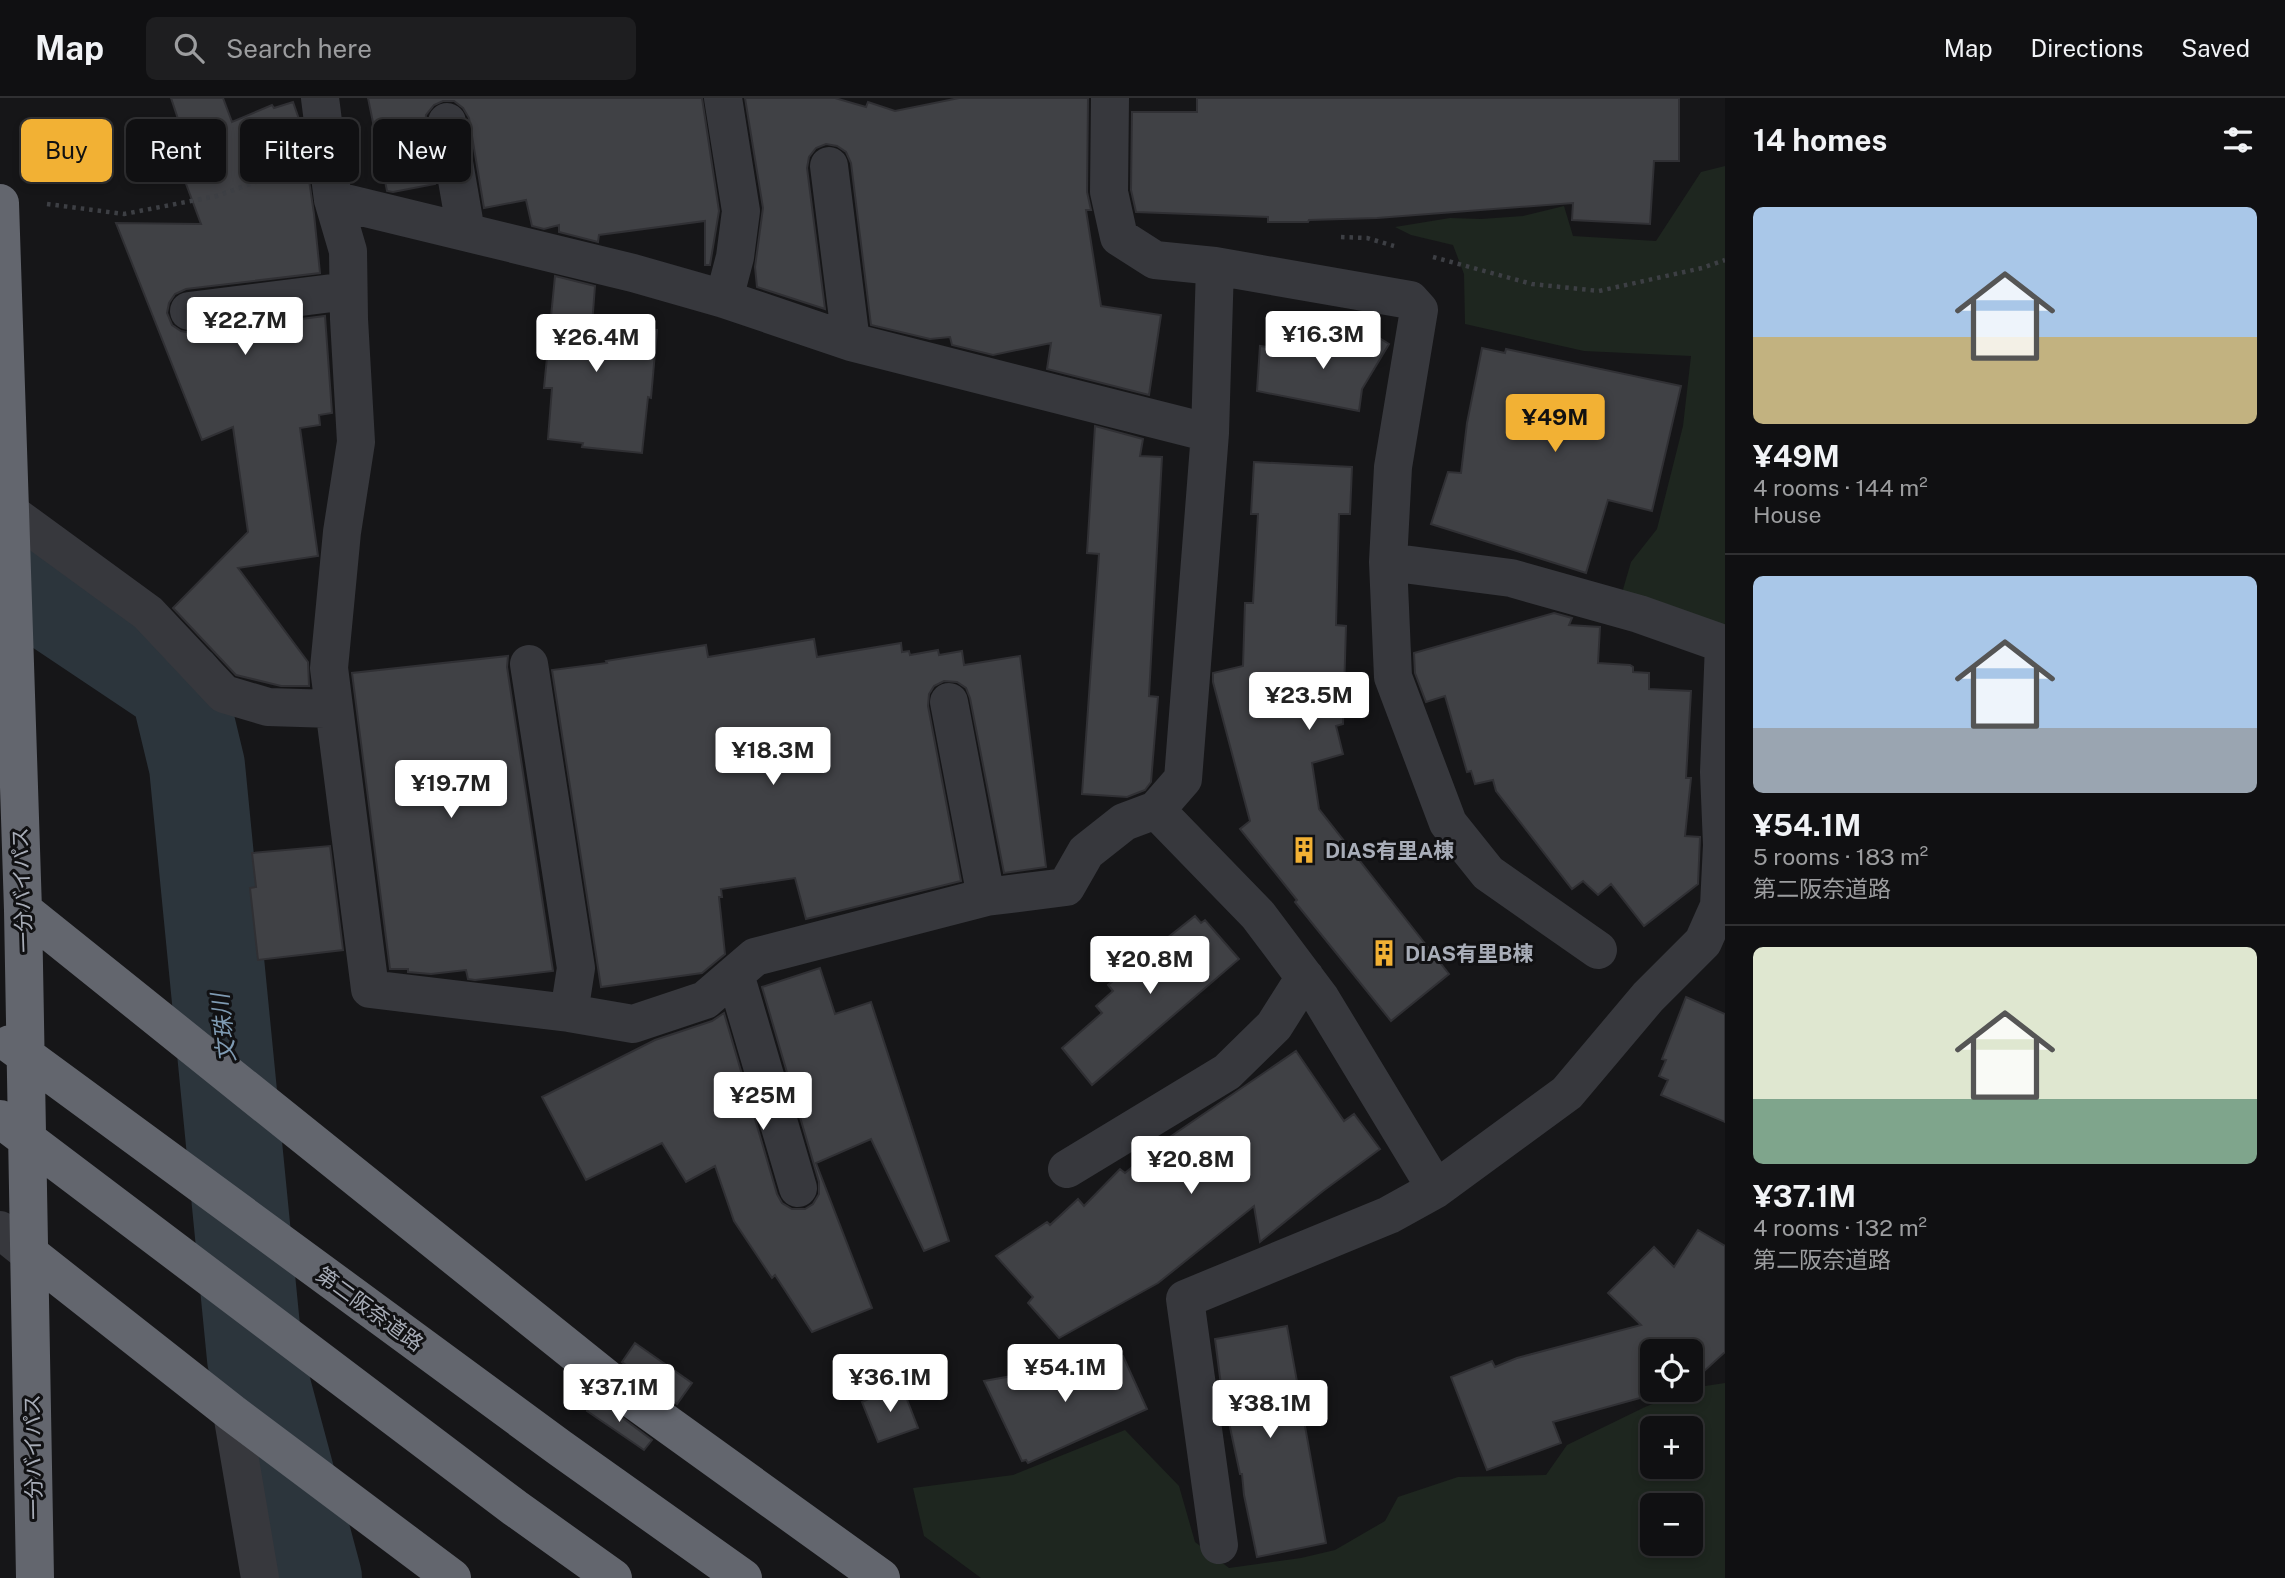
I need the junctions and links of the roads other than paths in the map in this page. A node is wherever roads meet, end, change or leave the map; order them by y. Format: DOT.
graph roads {
  1 [pos="320,98"];
  2 [pos="723,98"];
  3 [pos="1110,98"];
  4 [pos="829,166"];
  5 [pos="457,182"];
  6 [pos="333,200"];
  7 [pos="0,203"];
  8 [pos="466,232"];
  9 [pos="1215,266"];
  10 [pos="348,291"];
  11 [pos="724,299"];
  12 [pos="189,312"];
  13 [pos="851,342"];
  14 [pos="1210,433"];
  15 [pos="11,513"];
  16 [pos="1388,562"];
  17 [pos="529,664"];
  18 [pos="949,702"];
  19 [pos="333,709"];
  20 [pos="1156,810"];
  21 [pos="986,897"];
  22 [pos="12,902"];
  23 [pos="1598,950"];
  24 [pos="735,974"];
  25 [pos="1306,978"];
  26 [pos="569,1013"];
  27 [pos="0,1037"];
  28 [pos="0,1119"];
  29 [pos="1068,1169"];
  30 [pos="798,1188"];
  31 [pos="1436,1189"];
  32 [pos="0,1230"];
  33 [pos="30,1254"];
  34 [pos="232,1413"];
  35 [pos="1219,1545"];
  36 [pos="35,1578"];
  37 [pos="260,1578"];
  38 [pos="452,1578"];
  39 [pos="613,1578"];
  40 [pos="743,1578"];
  41 [pos="881,1578"];
  1 -- 6 [label="street"];
  2 -- 11 [label="street"];
  3 -- 9 [label="street"];
  4 -- 13 [label="street"];
  5 -- 8 [label="street"];
  6 -- 8 [label="street"];
  6 -- 10 [label="street"];
  7 -- 15 [label="highway, 一分バイパス"];
  8 -- 11 [label="street"];
  9 -- 14 [label="street"];
  9 -- 16 [label="street"];
  10 -- 12 [label="street"];
  10 -- 19 [label="street"];
  11 -- 13 [label="street"];
  13 -- 14 [label="street"];
  14 -- 20 [label="street"];
  15 -- 19 [label="street"];
  15 -- 22 [label="highway, 一分バイパス"];
  16 -- 23 [label="street"];
  16 -- 31 [label="street"];
  17 -- 26 [label="street"];
  18 -- 21 [label="street"];
  19 -- 26 [label="street"];
  20 -- 21 [label="street"];
  20 -- 25 [label="street"];
  21 -- 24 [label="street"];
  22 -- 33 [label="highway, 一分バイパス"];
  22 -- 41 [label="highway"];
  24 -- 26 [label="street"];
  24 -- 30 [label="street"];
  25 -- 29 [label="street"];
  25 -- 31 [label="street"];
  27 -- 40 [label="highway, 第二阪奈道路"];
  28 -- 39 [label="highway"];
  31 -- 35 [label="street"];
  32 -- 33 [label="street"];
  33 -- 34 [label="highway"];
  33 -- 36 [label="highway, 一分バイパス"];
  34 -- 37 [label="street"];
  34 -- 38 [label="highway"];
}
